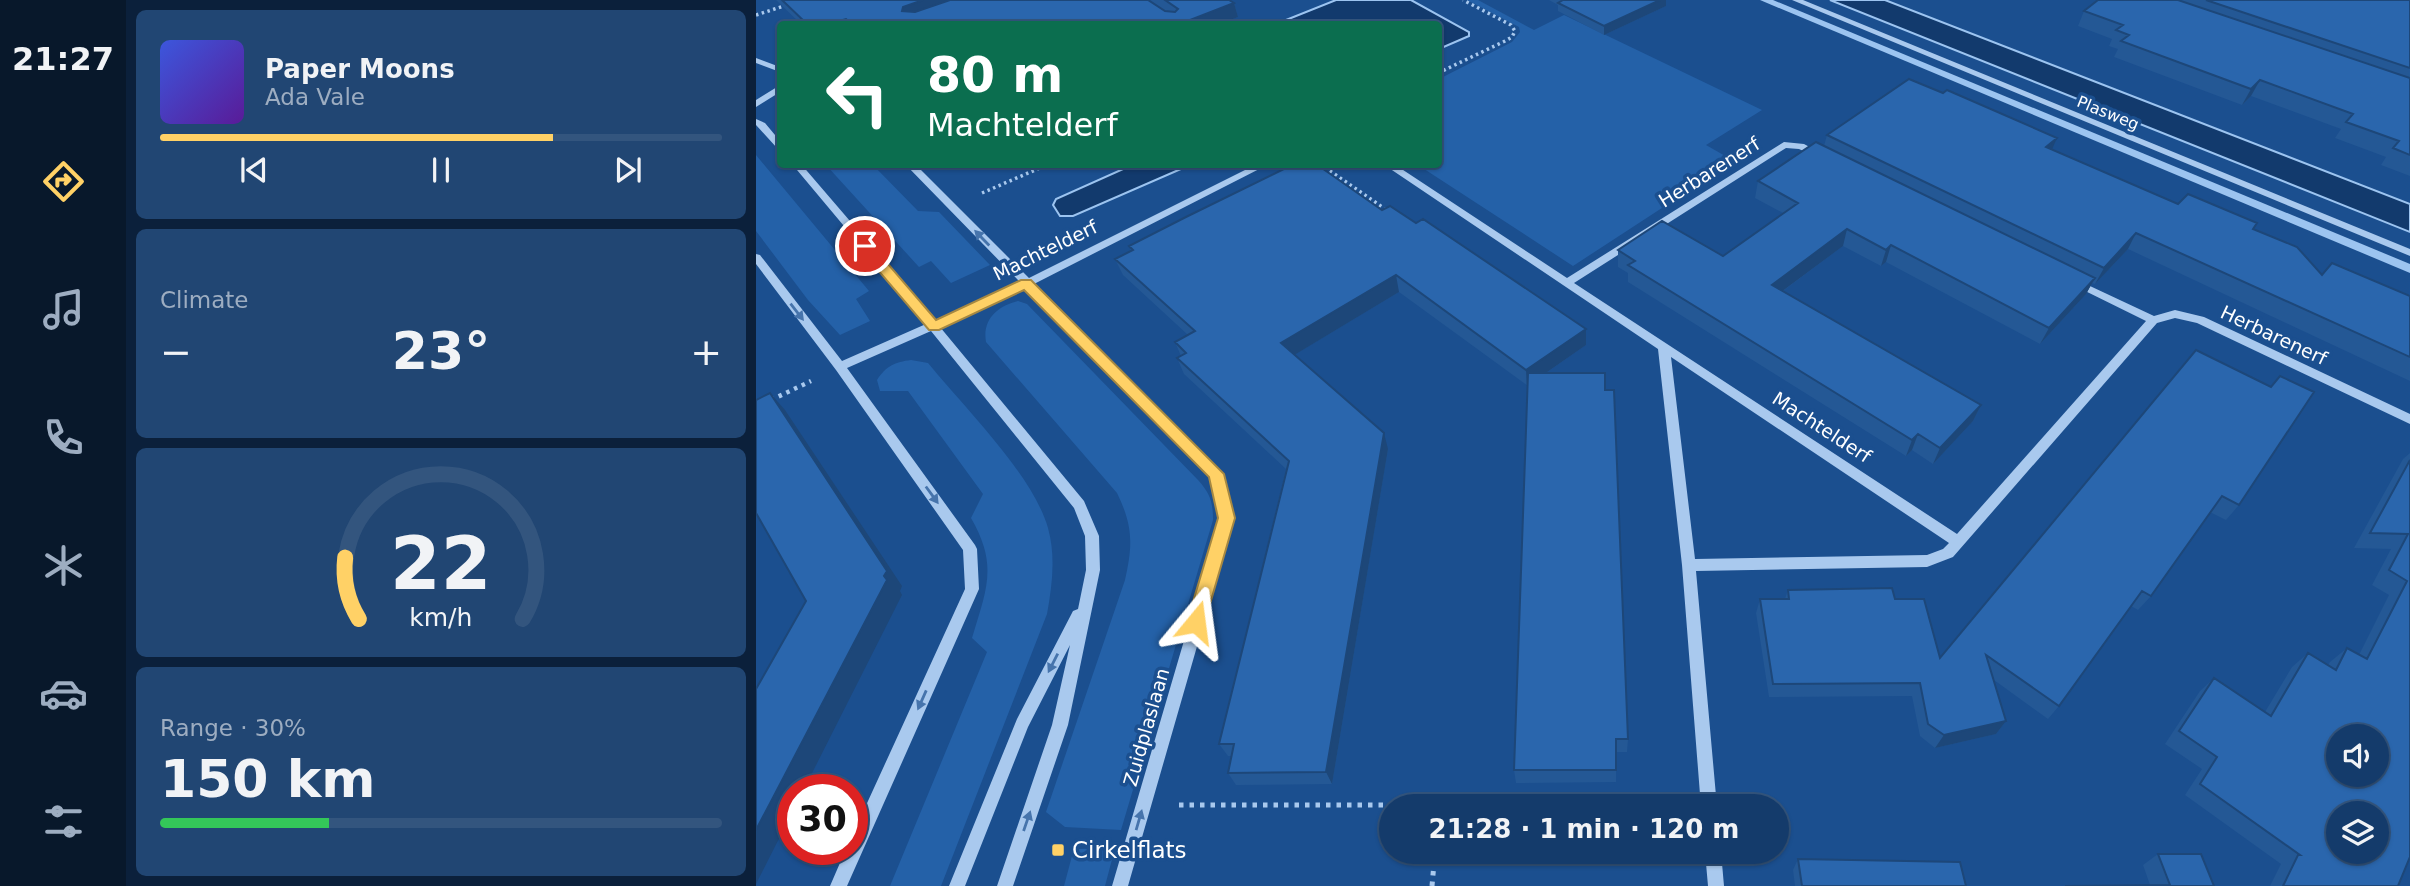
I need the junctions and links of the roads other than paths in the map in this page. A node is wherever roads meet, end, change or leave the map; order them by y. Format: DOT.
graph roads {
  1 [pos="1796,0"];
  2 [pos="756,60"];
  3 [pos="777,69"];
  4 [pos="777,91"];
  5 [pos="756,104"];
  6 [pos="756,122"];
  7 [pos="777,142"];
  8 [pos="1838,164"];
  9 [pos="799,168"];
  10 [pos="913,168"];
  11 [pos="1257,168"];
  12 [pos="1393,168"];
  13 [pos="2410,253"];
  14 [pos="756,257"];
  15 [pos="2068,278"];
  16 [pos="1566,283"];
  17 [pos="1026,284"];
  18 [pos="2153,320"];
  19 [pos="934,327"];
  20 [pos="1664,349"];
  21 [pos="840,368"];
  22 [pos="2410,419"];
  23 [pos="1957,541"];
  24 [pos="1689,565"];
  25 [pos="1084,603"];
  26 [pos="1708,794"];
  27 [pos="1714,864"];
  28 [pos="838,886"];
  29 [pos="957,886"];
  30 [pos="1005,886"];
  31 [pos="1120,886"];
  32 [pos="1716,886"];
  1 -- 13 [label="street, Plasweg"];
  2 -- 3 [label="street"];
  4 -- 5 [label="street"];
  6 -- 7 [label="street"];
  8 -- 16 [label="street, Herbarenerf"];
  9 -- 19 [label="street"];
  17 -- 10 [label="street, Zuidplaslaan, one-way"];
  11 -- 17 [label="street, Machtelderf"];
  12 -- 16 [label="street, Machtelderf"];
  14 -- 21 [label="street, one-way"];
  15 -- 18 [label="street"];
  16 -- 20 [label="street, Machtelderf"];
  17 -- 19 [label="street, Machtelderf"];
  31 -- 17 [label="street, Zuidplaslaan, one-way"];
  18 -- 22 [label="street, Herbarenerf"];
  18 -- 23 [label="street"];
  19 -- 21 [label="street, Machtelderf"];
  19 -- 25 [label="street"];
  20 -- 23 [label="street, Machtelderf"];
  20 -- 24 [label="street"];
  21 -- 28 [label="street, one-way"];
  23 -- 24 [label="street"];
  24 -- 26 [label="street"];
  25 -- 29 [label="street, one-way"];
  30 -- 25 [label="street, one-way"];
  27 -- 32 [label="street"];
}
